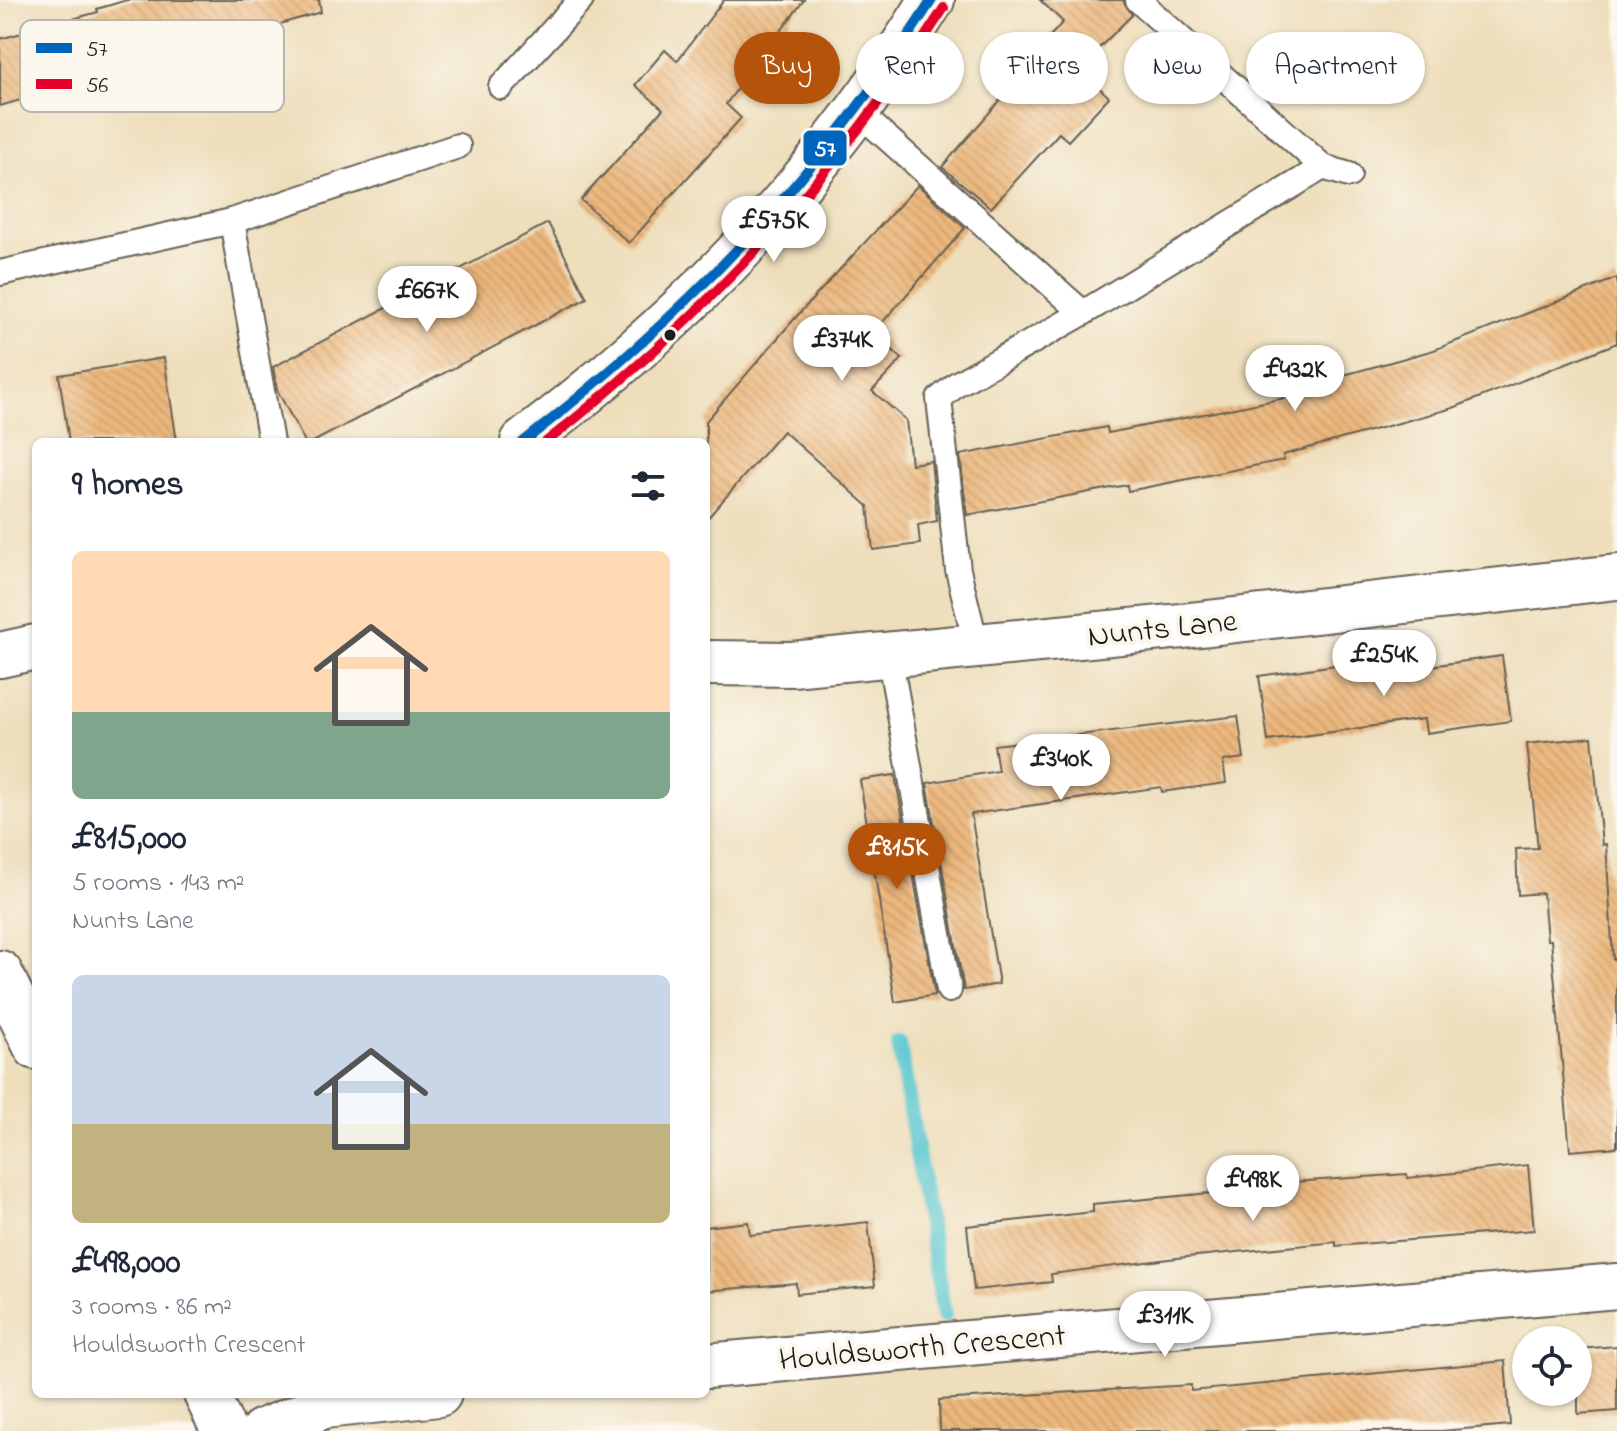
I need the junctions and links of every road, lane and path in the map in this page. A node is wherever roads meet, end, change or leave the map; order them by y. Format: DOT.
graph roads {
  1 [pos="581,0"];
  2 [pos="932,0"];
  3 [pos="1138,0"];
  4 [pos="501,87"];
  5 [pos="858,112"];
  6 [pos="458,146"];
  7 [pos="1323,167"];
  8 [pos="1349,175"];
  9 [pos="232,221"];
  10 [pos="0,273"];
  11 [pos="1083,313"];
  12 [pos="270,438"];
  13 [pos="528,438"];
  14 [pos="1617,577"];
  15 [pos="976,644"];
  16 [pos="32,648"];
  17 [pos="889,654"];
  18 [pos="0,655"];
  19 [pos="710,663"];
  20 [pos="0,973"];
  21 [pos="949,990"];
  22 [pos="32,1039"];
  23 [pos="1617,1286"];
  24 [pos="710,1366"];
  25 [pos="208,1398"];
  26 [pos="401,1398"];
  27 [pos="224,1431"];
  28 [pos="263,1431"];
  1 -- 4 [label="lane"];
  2 -- 5 [label="street"];
  3 -- 7 [label="lane"];
  5 -- 11 [label="lane"];
  5 -- 13 [label="street"];
  6 -- 9 [label="lane"];
  7 -- 8 [label="lane"];
  7 -- 11 [label="lane"];
  9 -- 10 [label="lane"];
  9 -- 12 [label="lane"];
  11 -- 15 [label="lane"];
  14 -- 15 [label="street, Nunts Lane"];
  15 -- 17 [label="street, Nunts Lane"];
  16 -- 18 [label="street"];
  17 -- 19 [label="street, Nunts Lane"];
  17 -- 21 [label="lane"];
  20 -- 22 [label="street"];
  23 -- 24 [label="street, Houldsworth Crescent"];
  25 -- 27 [label="street"];
  26 -- 28 [label="street"];
}
